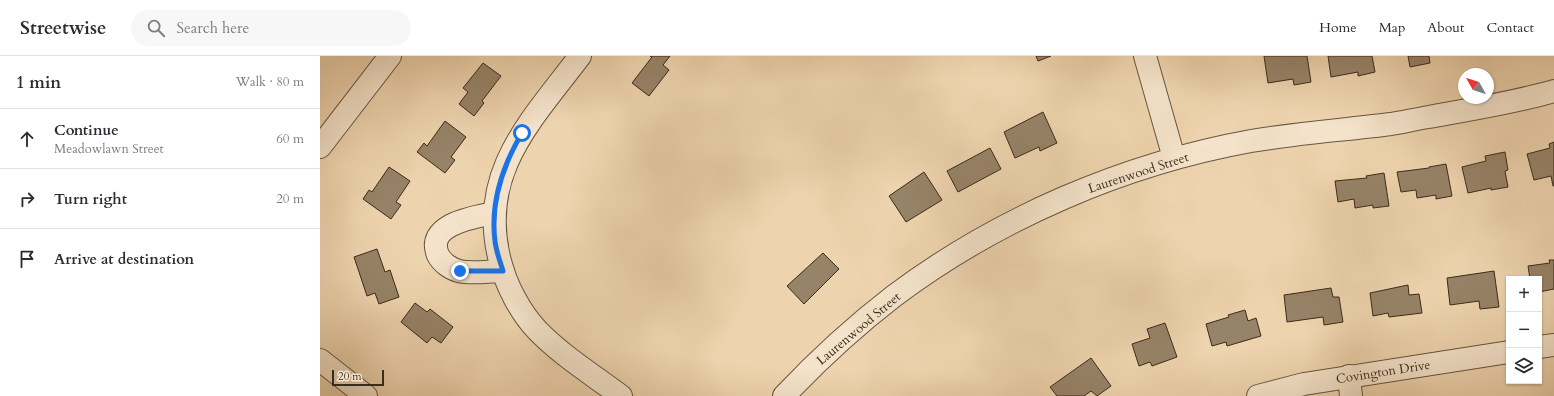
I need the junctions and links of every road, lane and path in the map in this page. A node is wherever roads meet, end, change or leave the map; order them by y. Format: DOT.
graph roads {
  1 [pos="390,56"];
  2 [pos="580,56"];
  3 [pos="1145,56"];
  4 [pos="1554,91"];
  5 [pos="320,147"];
  6 [pos="1174,158"];
  7 [pos="494,213"];
  8 [pos="503,271"];
  9 [pos="1554,345"];
  10 [pos="1542,347"];
  11 [pos="1506,353"];
  12 [pos="320,360"];
  13 [pos="1350,386"];
  14 [pos="366,396"];
  15 [pos="621,396"];
  16 [pos="784,396"];
  17 [pos="1258,396"];
  1 -- 5 [label="street"];
  2 -- 7 [label="street"];
  3 -- 6 [label="street"];
  4 -- 6 [label="street, Laurenwood Street"];
  6 -- 16 [label="street, Laurenwood Street"];
  7 -- 8 [label="street"];
  7 -- 8 [label="street"];
  8 -- 15 [label="street"];
  9 -- 10 [label="street"];
  11 -- 13 [label="street, Covington Drive"];
  12 -- 14 [label="street"];
  13 -- 17 [label="street, Covington Drive"];
}
